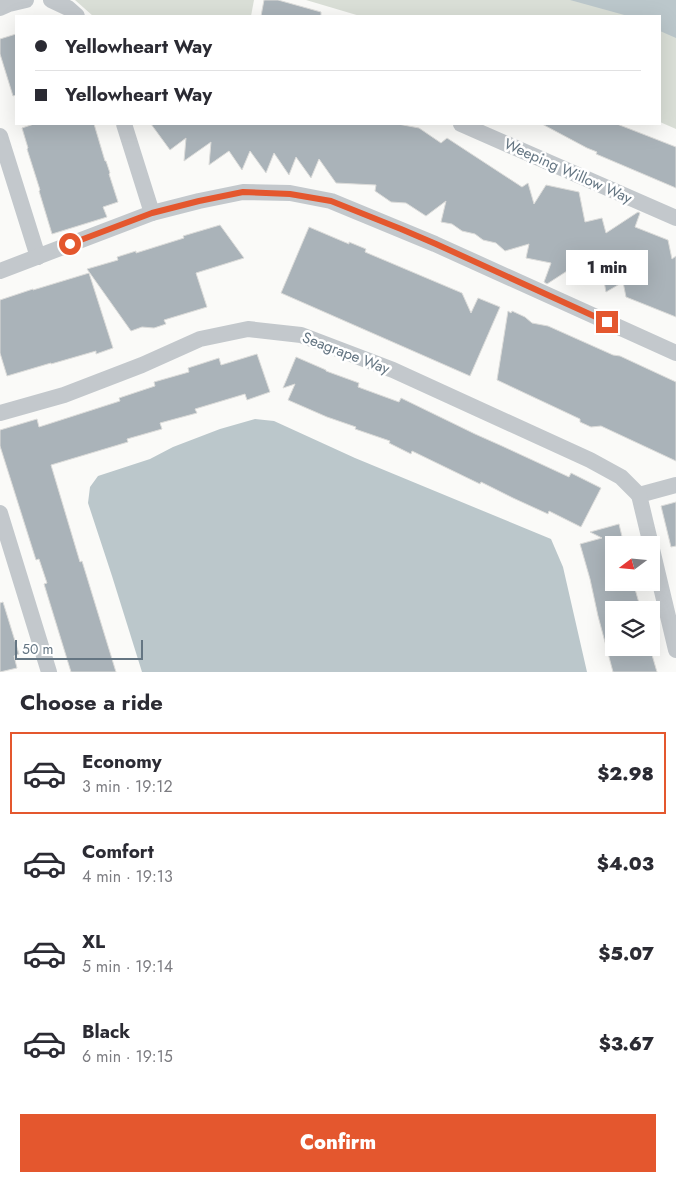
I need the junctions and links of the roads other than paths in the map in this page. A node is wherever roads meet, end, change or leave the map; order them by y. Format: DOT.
graph roads {
  1 [pos="26,0"];
  2 [pos="51,0"];
  3 [pos="0,8"];
  4 [pos="76,15"];
  5 [pos="124,125"];
  6 [pos="463,125"];
  7 [pos="0,136"];
  8 [pos="152,213"];
  9 [pos="676,218"];
  10 [pos="38,257"];
  11 [pos="0,271"];
  12 [pos="676,353"];
  13 [pos="0,413"];
  14 [pos="676,485"];
  15 [pos="639,495"];
  16 [pos="0,513"];
  17 [pos="649,536"];
  18 [pos="660,583"];
  19 [pos="676,650"];
  20 [pos="49,672"];
  1 -- 3 [label="street"];
  2 -- 4 [label="street"];
  5 -- 8 [label="street"];
  6 -- 9 [label="street, Weeping Willow Way"];
  7 -- 10 [label="street"];
  8 -- 10 [label="street"];
  8 -- 12 [label="street"];
  10 -- 11 [label="street"];
  13 -- 15 [label="street, Seagrape Way"];
  14 -- 15 [label="street"];
  15 -- 17 [label="street"];
  16 -- 20 [label="street"];
  18 -- 19 [label="street"];
}
